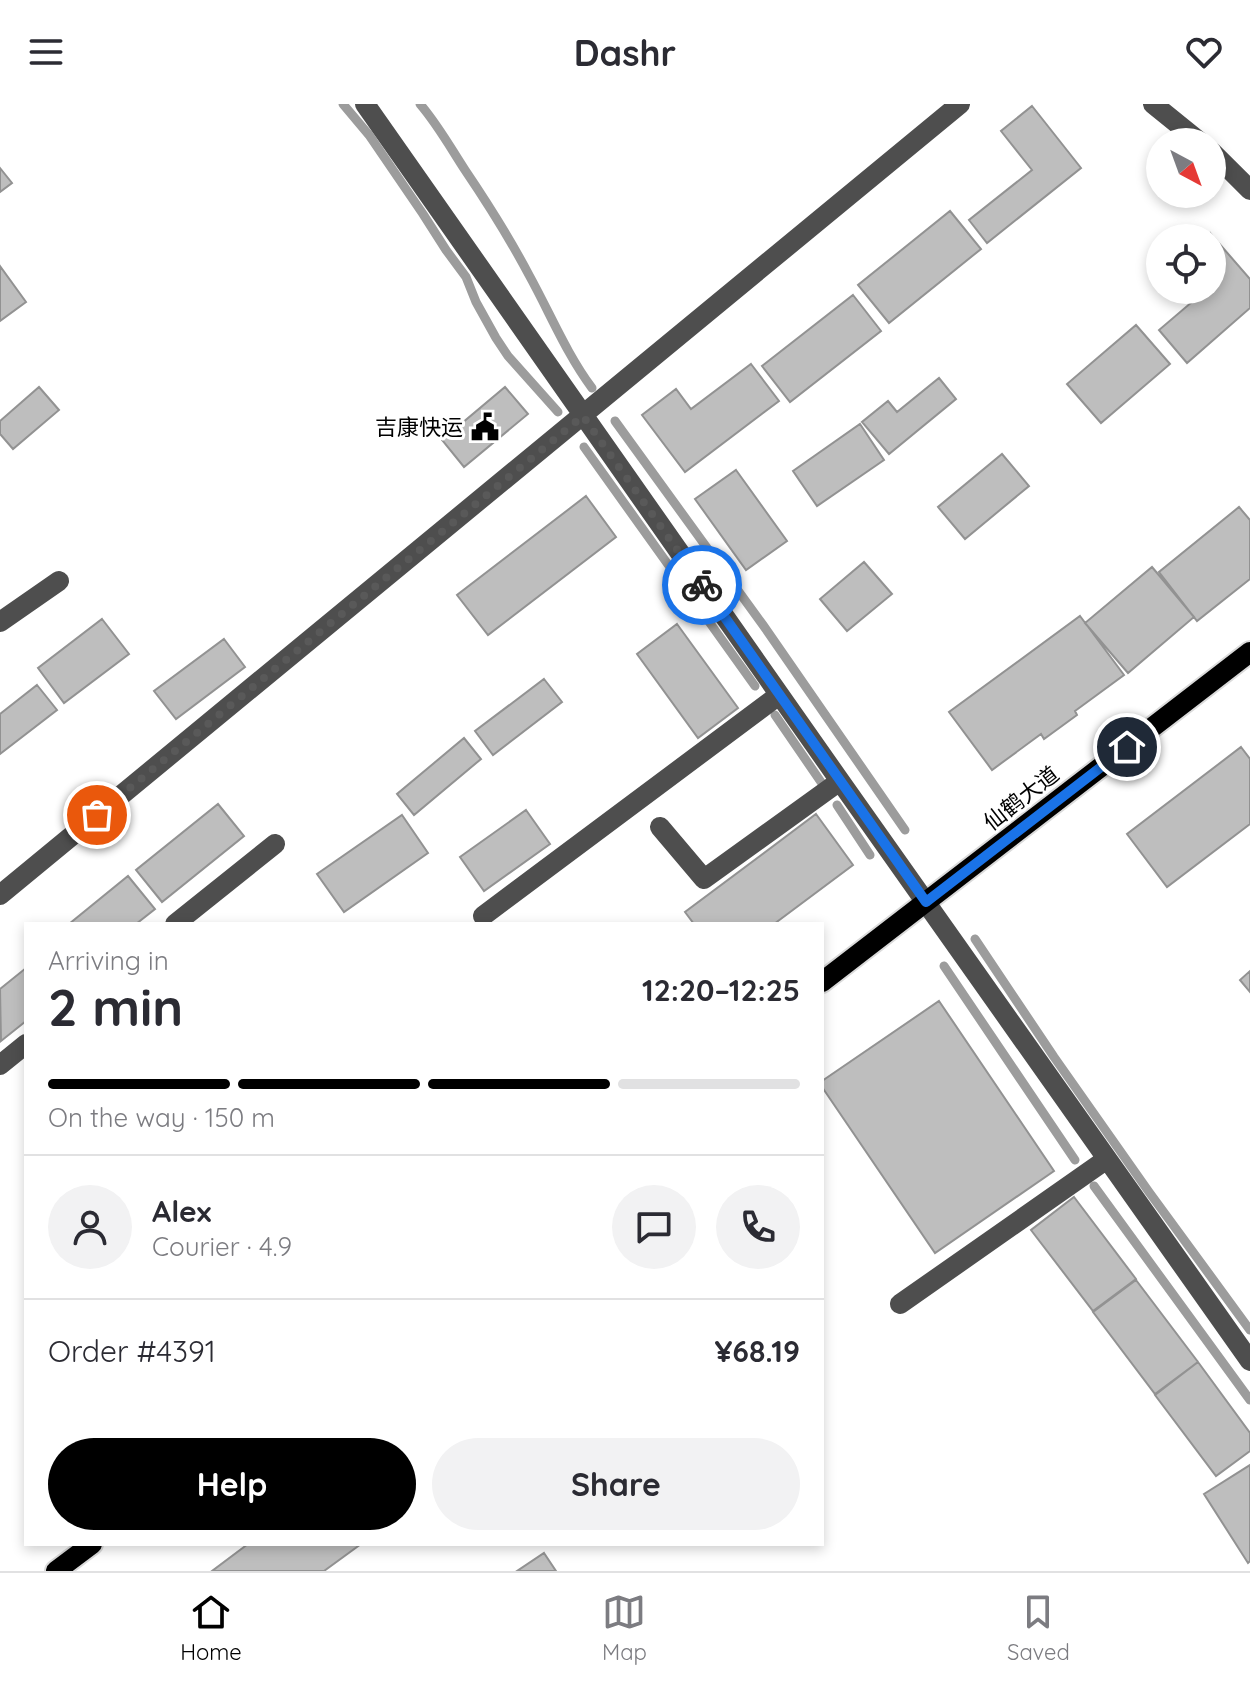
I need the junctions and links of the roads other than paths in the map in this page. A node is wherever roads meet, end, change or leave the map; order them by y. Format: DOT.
graph roads {
  1 [pos="365,104"];
  2 [pos="960,104"];
  3 [pos="1153,104"];
  4 [pos="1183,128"];
  5 [pos="1226,166"];
  6 [pos="1250,190"];
  7 [pos="583,416"];
  8 [pos="59,581"];
  9 [pos="0,622"];
  10 [pos="1250,652"];
  11 [pos="779,695"];
  12 [pos="840,781"];
  13 [pos="660,827"];
  14 [pos="275,844"];
  15 [pos="0,895"];
  16 [pos="926,902"];
  17 [pos="483,916"];
  18 [pos="178,922"];
  19 [pos="824,980"];
  20 [pos="24,1046"];
  21 [pos="0,1065"];
  22 [pos="1107,1159"];
  23 [pos="900,1304"];
  24 [pos="1250,1361"];
  25 [pos="89,1546"];
  26 [pos="56,1571"];
  1 -- 7 [label="street"];
  2 -- 7 [label="street"];
  3 -- 4 [label="street"];
  5 -- 6 [label="street"];
  7 -- 11 [label="street"];
  7 -- 15 [label="street"];
  8 -- 9 [label="street"];
  10 -- 16 [label="main road, 仙鹤大道"];
  11 -- 12 [label="street"];
  11 -- 17 [label="street"];
  12 -- 13 [label="street"];
  12 -- 16 [label="street"];
  14 -- 18 [label="street"];
  16 -- 19 [label="main road, 仙鹤大道"];
  16 -- 22 [label="street"];
  20 -- 21 [label="street"];
  22 -- 23 [label="street"];
  22 -- 24 [label="street"];
  25 -- 26 [label="main road"];
}
